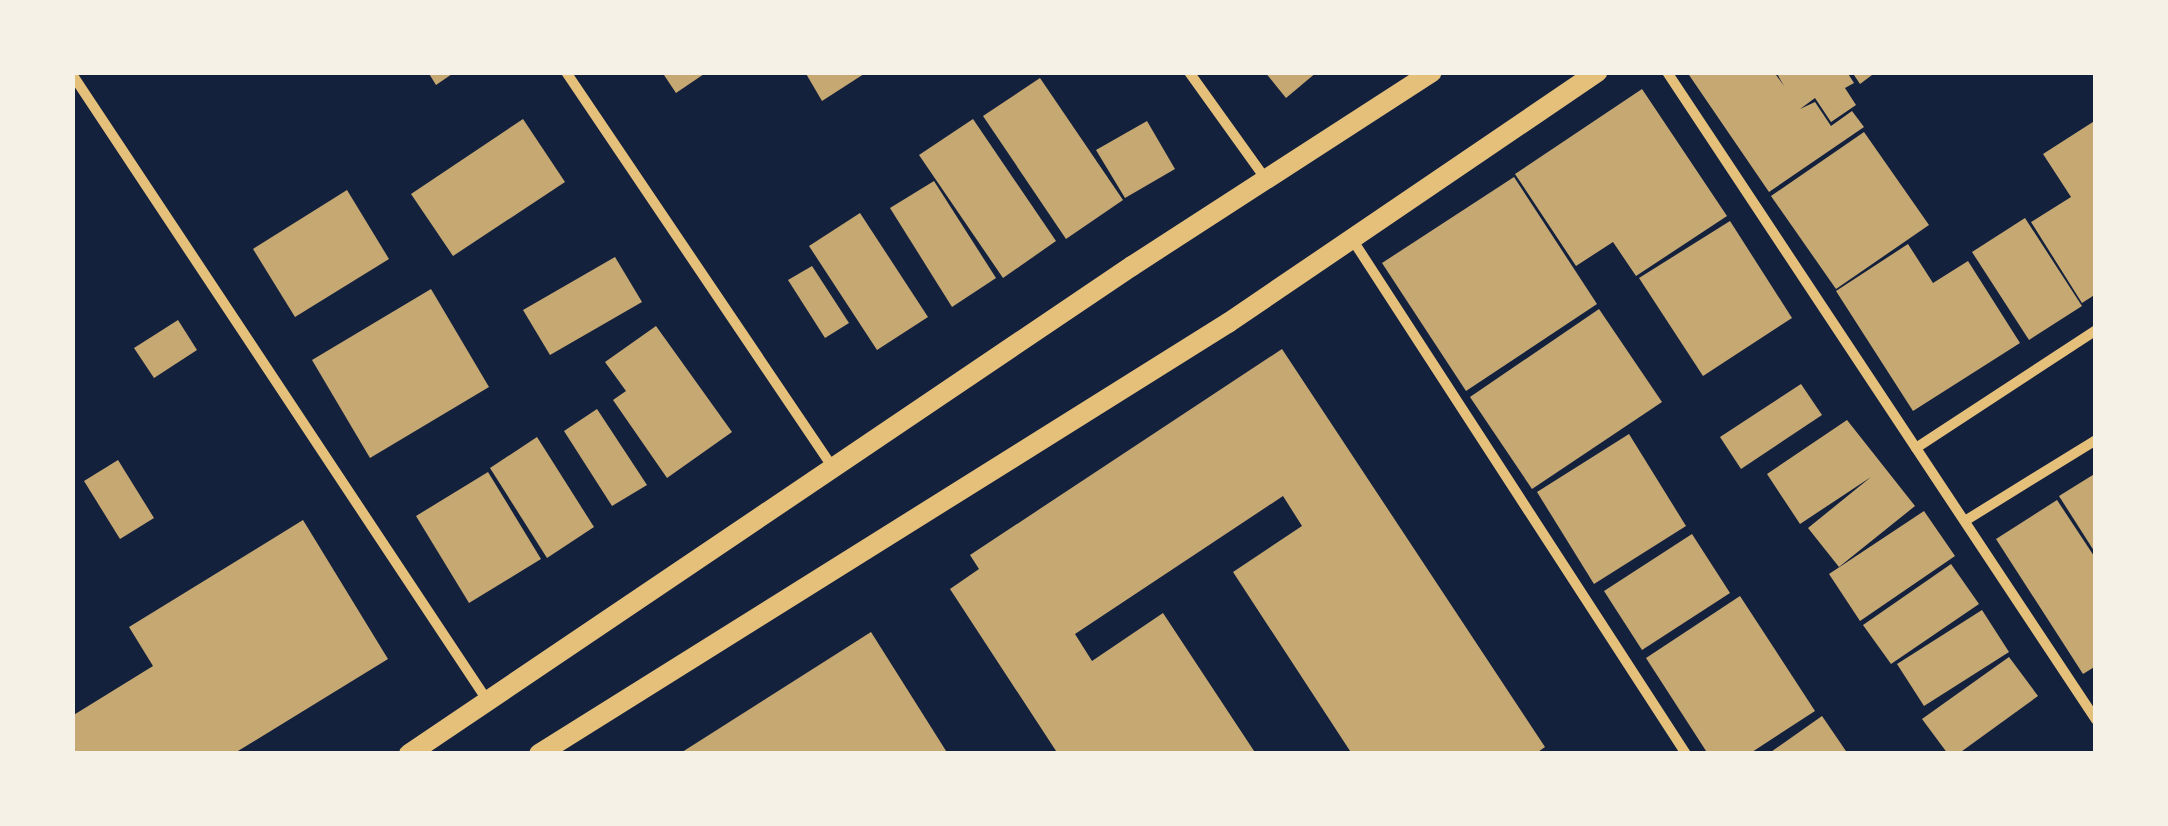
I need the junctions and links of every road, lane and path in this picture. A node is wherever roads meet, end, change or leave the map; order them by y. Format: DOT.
graph roads {
  1 [pos="566,72"];
  2 [pos="1189,72"];
  3 [pos="1432,72"];
  4 [pos="1598,72"];
  5 [pos="1668,72"];
  6 [pos="72,74"];
  7 [pos="1268,181"];
  8 [pos="1352,239"];
  9 [pos="2096,330"];
  10 [pos="2096,440"];
  11 [pos="1916,448"];
  12 [pos="833,468"];
  13 [pos="1968,519"];
  14 [pos="490,703"];
  15 [pos="2096,720"];
  16 [pos="409,754"];
  17 [pos="539,754"];
  18 [pos="1686,754"];
  1 -- 12 [label="street"];
  2 -- 7 [label="street"];
  3 -- 7 [label="main road"];
  4 -- 8 [label="main road"];
  5 -- 11 [label="street"];
  6 -- 14 [label="street"];
  7 -- 12 [label="main road"];
  8 -- 17 [label="main road"];
  8 -- 18 [label="street"];
  9 -- 11 [label="street"];
  10 -- 13 [label="street"];
  11 -- 13 [label="street"];
  12 -- 14 [label="main road"];
  13 -- 15 [label="street"];
  14 -- 16 [label="main road"];
}
